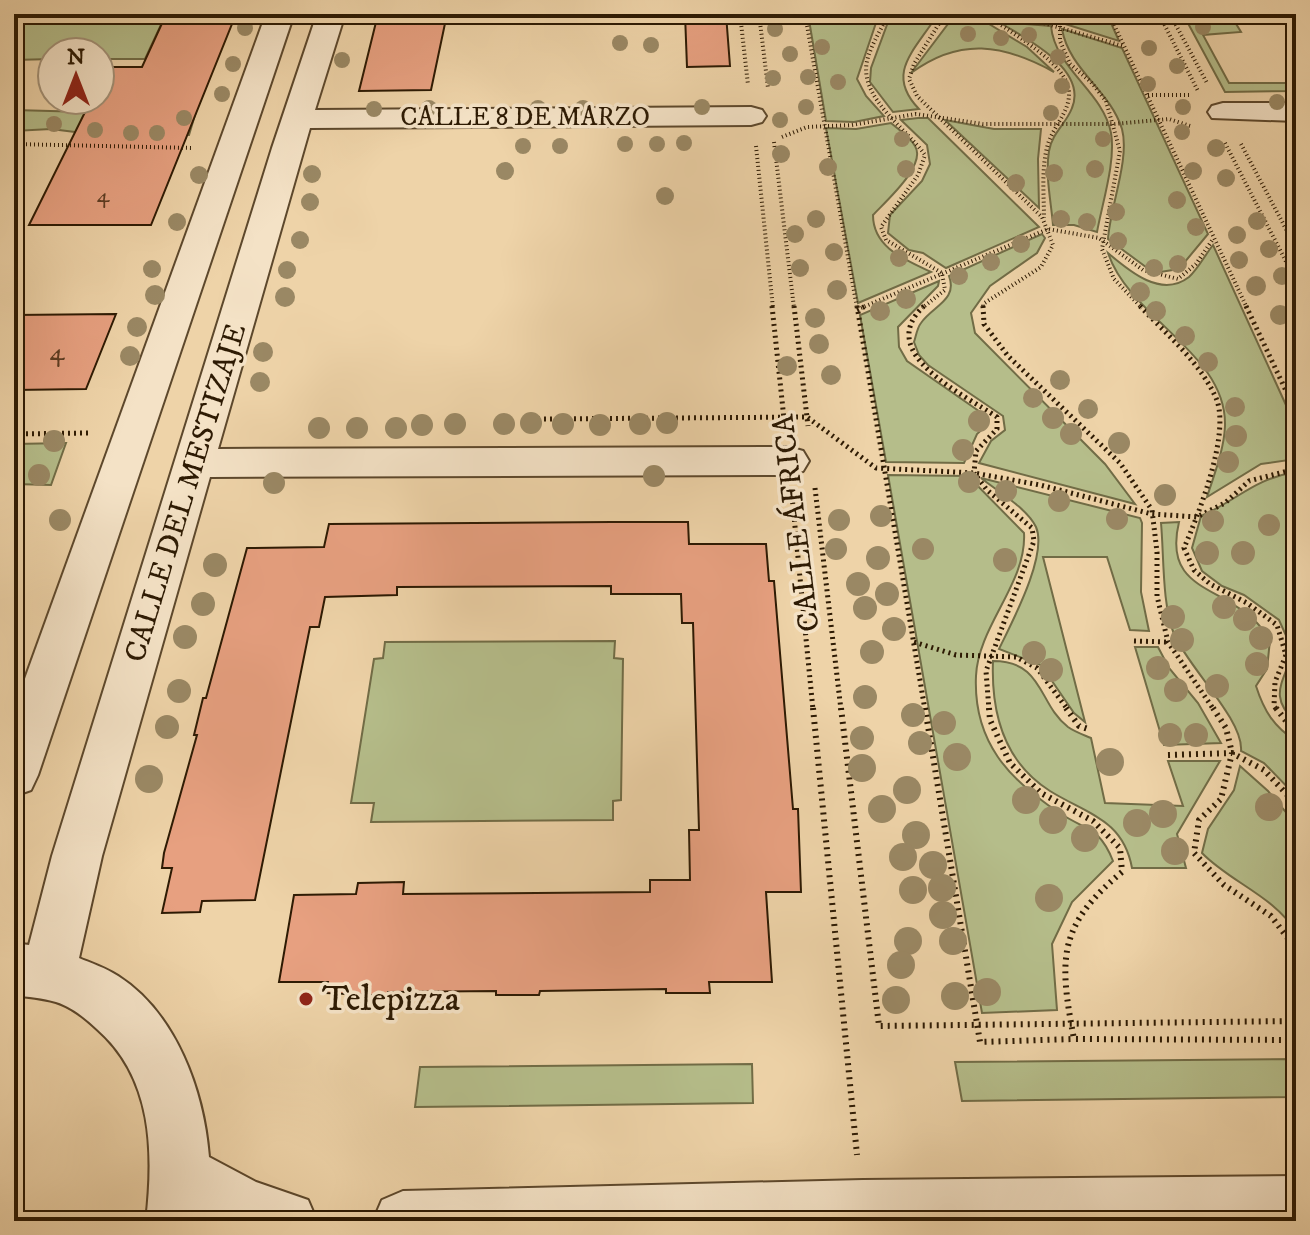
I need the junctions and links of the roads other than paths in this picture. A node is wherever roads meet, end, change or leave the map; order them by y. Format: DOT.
graph roads {
  1 [pos="280,14"];
  2 [pos="331,14"];
  3 [pos="760,104"];
  4 [pos="1215,110"];
  5 [pos="1296,112"];
  6 [pos="299,119"];
  7 [pos="804,458"];
  8 [pos="195,463"];
  9 [pos="14,775"];
  10 [pos="31,971"];
  11 [pos="179,1198"];
  12 [pos="1296,1206"];
  13 [pos="287,1221"];
  14 [pos="403,1221"];
  1 -- 9 [label="street, CALLE DEL MESTIZAJE"];
  2 -- 6 [label="street, CALLE DEL MESTIZAJE"];
  3 -- 6 [label="street, CALLE 8 DE MARZO"];
  4 -- 5 [label="street"];
  6 -- 8 [label="street, CALLE DEL MESTIZAJE"];
  7 -- 8 [label="street"];
  8 -- 10 [label="street, CALLE DEL MESTIZAJE"];
  10 -- 11 [label="street"];
  11 -- 13 [label="street"];
  12 -- 14 [label="street"];
}
